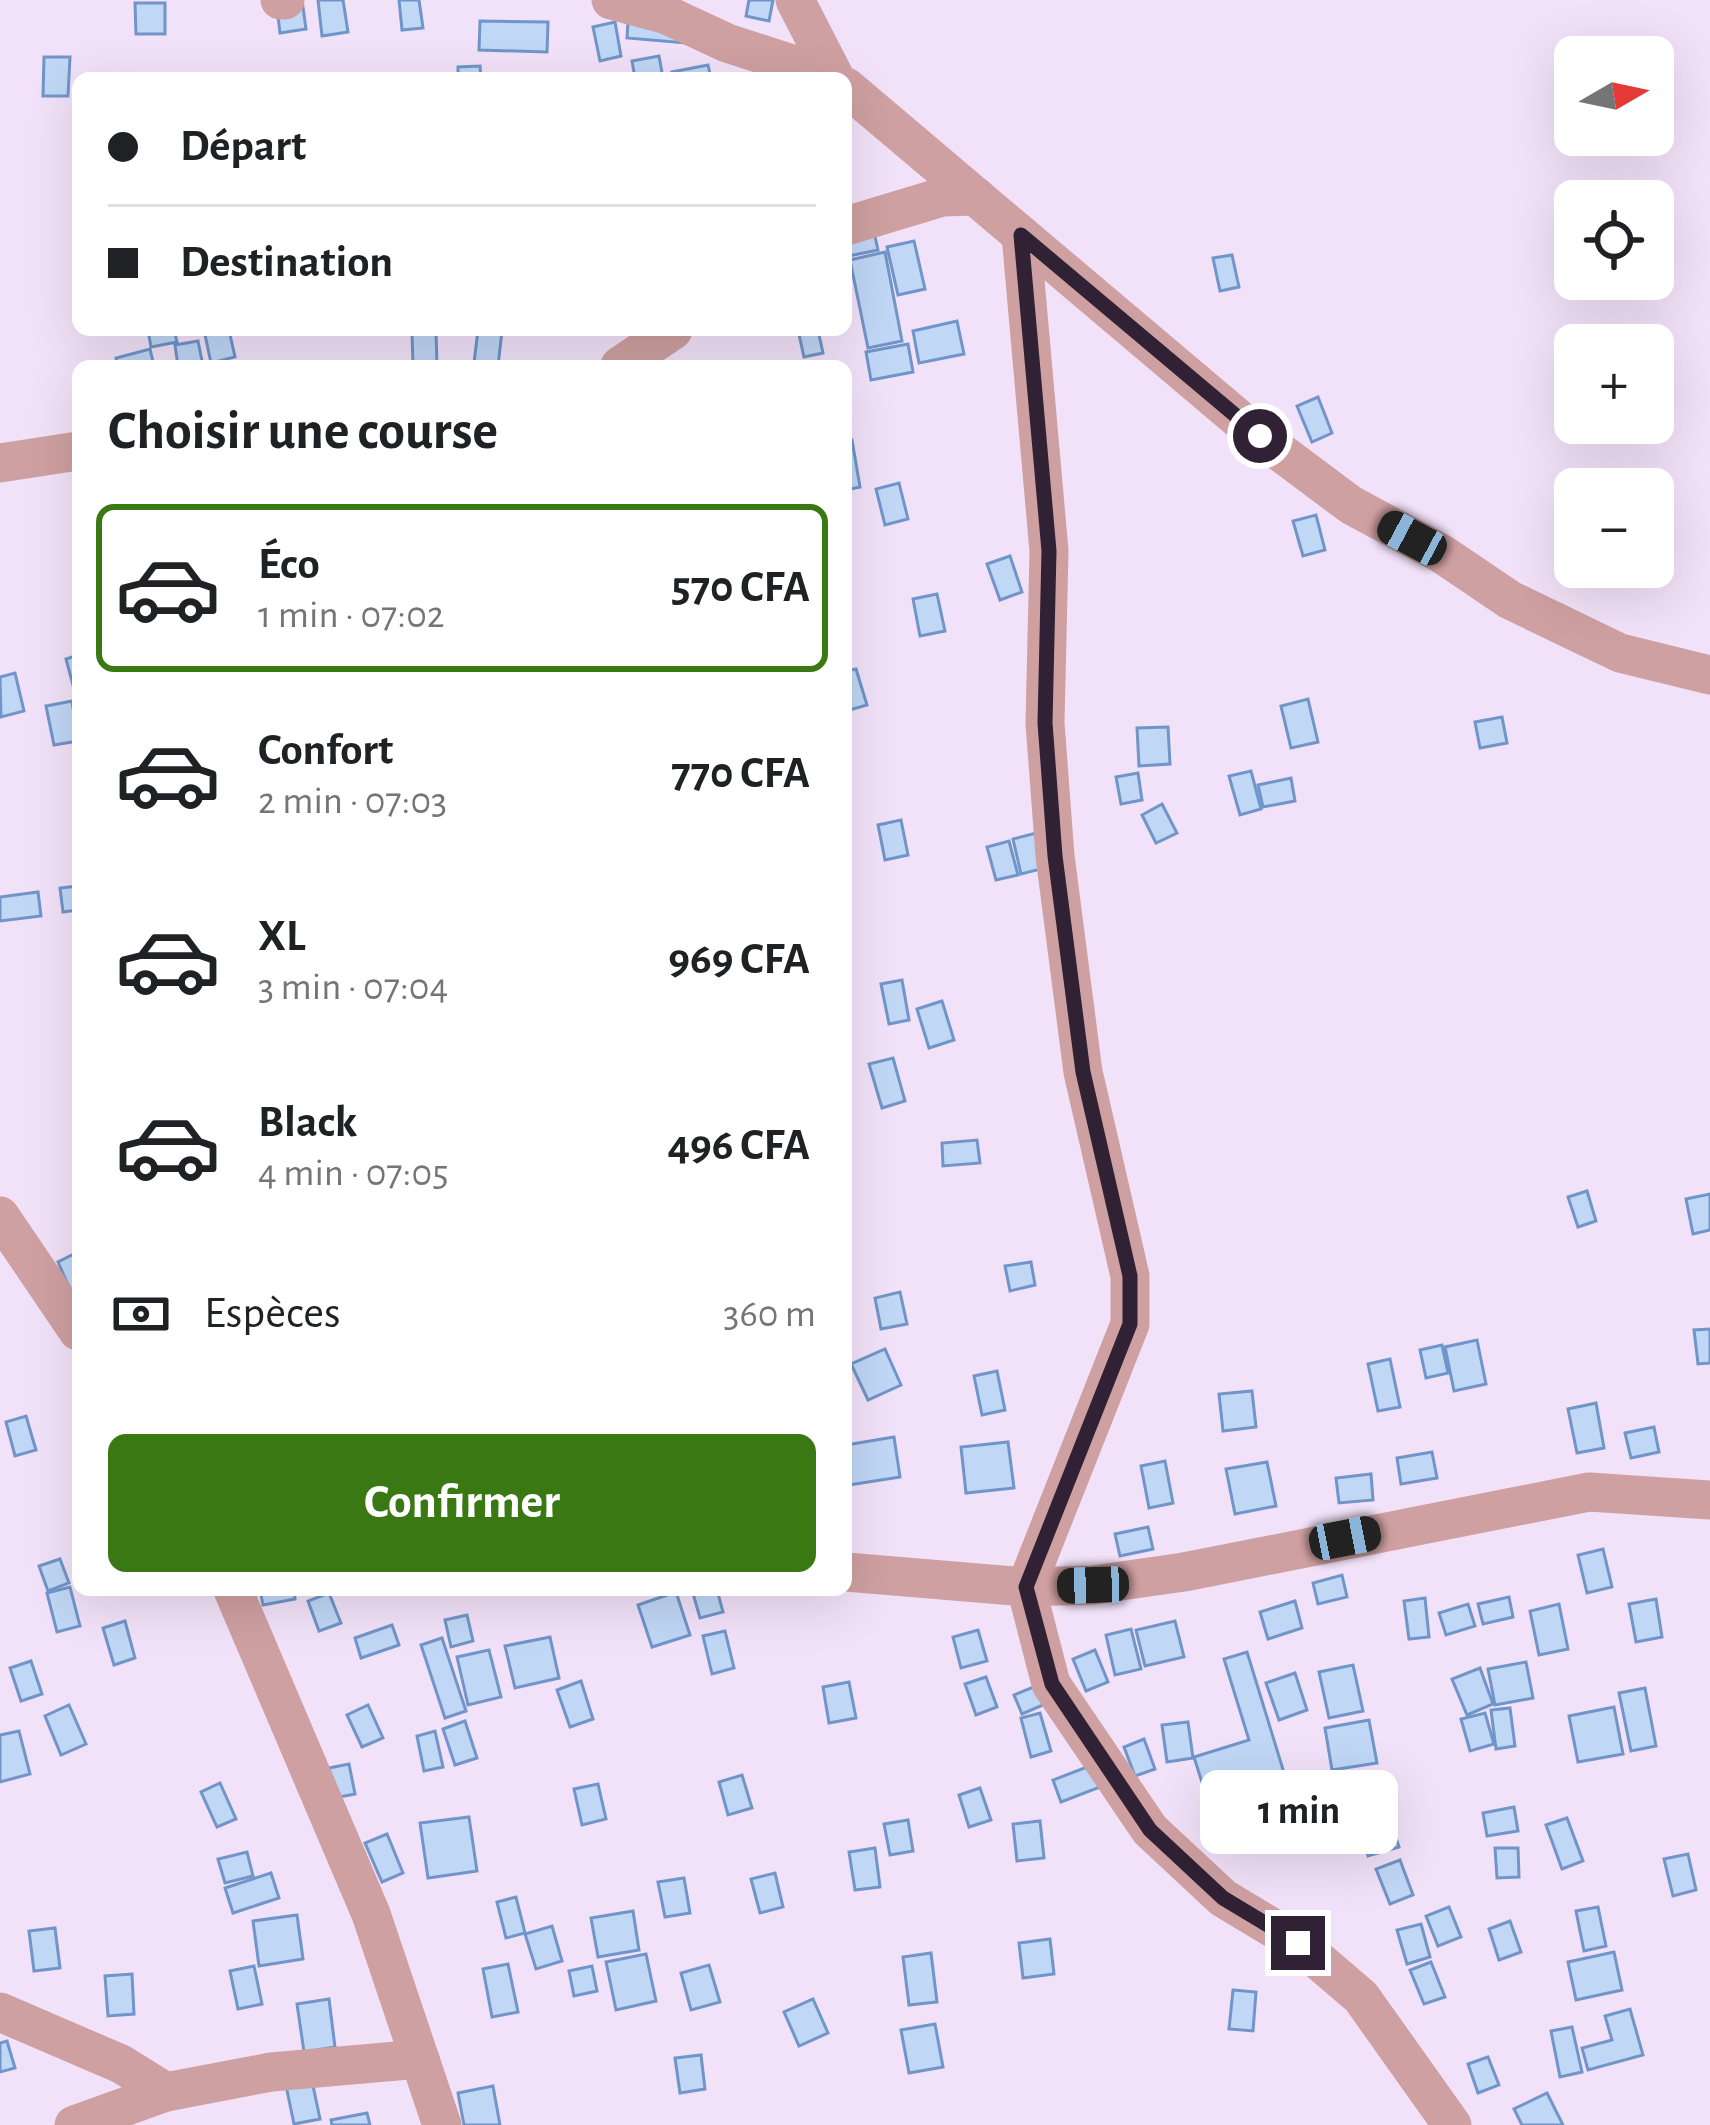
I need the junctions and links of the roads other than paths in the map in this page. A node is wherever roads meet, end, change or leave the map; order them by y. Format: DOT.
graph roads {
  1 [pos="611,0"];
  2 [pos="795,0"];
  3 [pos="816,72"];
  4 [pos="832,72"];
  5 [pos="852,92"];
  6 [pos="974,196"];
  7 [pos="852,224"];
  8 [pos="1021,235"];
  9 [pos="664,336"];
  10 [pos="629,360"];
  11 [pos="72,452"];
  12 [pos="0,463"];
  13 [pos="1710,675"];
  14 [pos="0,1216"];
  15 [pos="72,1322"];
  16 [pos="1710,1500"];
  17 [pos="852,1572"];
  18 [pos="1026,1587"];
  19 [pos="235,1596"];
  20 [pos="0,2012"];
  21 [pos="420,2059"];
  22 [pos="166,2092"];
  23 [pos="74,2125"];
  24 [pos="442,2125"];
  25 [pos="1451,2125"];
  1 -- 3 [label="street"];
  2 -- 4 [label="street"];
  5 -- 6 [label="street"];
  6 -- 7 [label="street"];
  6 -- 8 [label="street"];
  8 -- 13 [label="street"];
  8 -- 18 [label="street"];
  9 -- 10 [label="street"];
  11 -- 12 [label="street"];
  14 -- 15 [label="street"];
  16 -- 18 [label="street"];
  17 -- 18 [label="street"];
  18 -- 25 [label="street"];
  19 -- 21 [label="street"];
  20 -- 22 [label="street"];
  21 -- 22 [label="street"];
  21 -- 24 [label="street"];
  22 -- 23 [label="street"];
}
